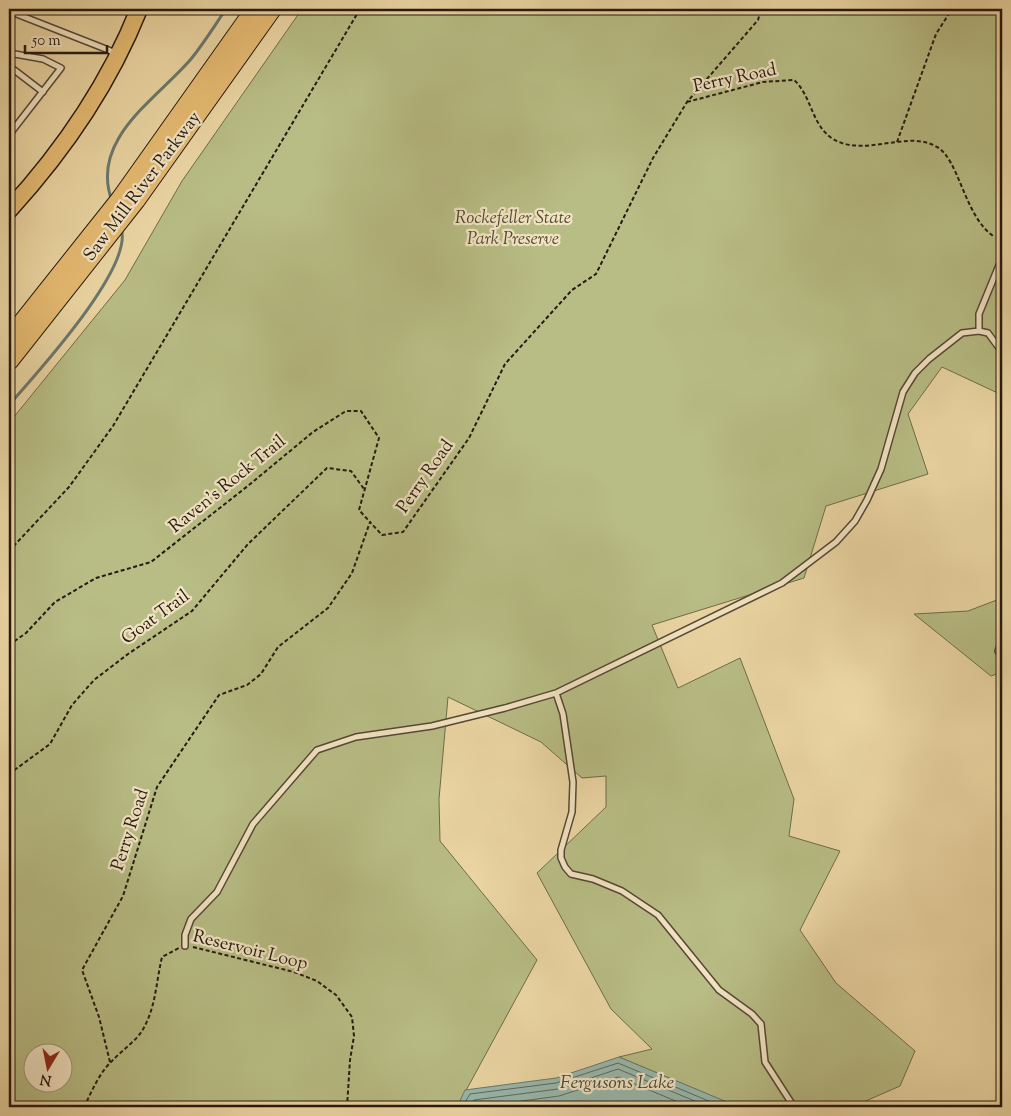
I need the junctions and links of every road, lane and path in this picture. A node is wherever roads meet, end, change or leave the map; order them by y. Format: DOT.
graph roads {
  1 [pos="139,9"];
  2 [pos="255,9"];
  3 [pos="272,9"];
  4 [pos="360,9"];
  5 [pos="761,9"];
  6 [pos="952,9"];
  7 [pos="9,11"];
  8 [pos="9,53"];
  9 [pos="119,54"];
  10 [pos="9,66"];
  11 [pos="42,92"];
  12 [pos="687,102"];
  13 [pos="9,135"];
  14 [pos="896,143"];
  15 [pos="123,206"];
  16 [pos="9,210"];
  17 [pos="1002,211"];
  18 [pos="110,223"];
  19 [pos="1000,241"];
  20 [pos="1002,251"];
  21 [pos="1002,258"];
  22 [pos="979,331"];
  23 [pos="9,339"];
  24 [pos="1002,352"];
  25 [pos="9,361"];
  26 [pos="364,489"];
  27 [pos="370,522"];
  28 [pos="9,551"];
  29 [pos="1002,640"];
  30 [pos="9,644"];
  31 [pos="1002,656"];
  32 [pos="556,693"];
  33 [pos="9,774"];
  34 [pos="185,946"];
  35 [pos="110,1062"];
  36 [pos="84,1107"];
  37 [pos="347,1107"];
  38 [pos="794,1107"];
  1 -- 9 [label="main road"];
  2 -- 15 [label="highway, Saw Mill River Parkway"];
  3 -- 15 [label="highway, Saw Mill River Parkway"];
  4 -- 28 [label="path"];
  5 -- 12 [label="path, Perry Road"];
  6 -- 14 [label="path"];
  7 -- 9 [label="lane"];
  8 -- 11 [label="lane"];
  9 -- 16 [label="main road"];
  10 -- 11 [label="lane"];
  11 -- 13 [label="lane"];
  12 -- 14 [label="path, Perry Road"];
  12 -- 27 [label="path, Perry Road"];
  14 -- 19 [label="path, Perry Road"];
  15 -- 18 [label="highway, Saw Mill River Parkway"];
  17 -- 19 [label="path"];
  18 -- 23 [label="highway, Saw Mill River Parkway"];
  18 -- 25 [label="highway, Saw Mill River Parkway"];
  19 -- 20 [label="lane"];
  21 -- 22 [label="lane"];
  22 -- 24 [label="lane"];
  22 -- 32 [label="lane"];
  26 -- 27 [label="path, Raven's Rock Trail"];
  26 -- 30 [label="path, Raven's Rock Trail"];
  26 -- 33 [label="path, Goat Trail"];
  27 -- 35 [label="path, Perry Road"];
  29 -- 31 [label="lane"];
  32 -- 34 [label="lane"];
  32 -- 38 [label="lane"];
  34 -- 35 [label="path, Reservoir Loop"];
  34 -- 37 [label="path, Reservoir Loop"];
  35 -- 36 [label="path"];
}
